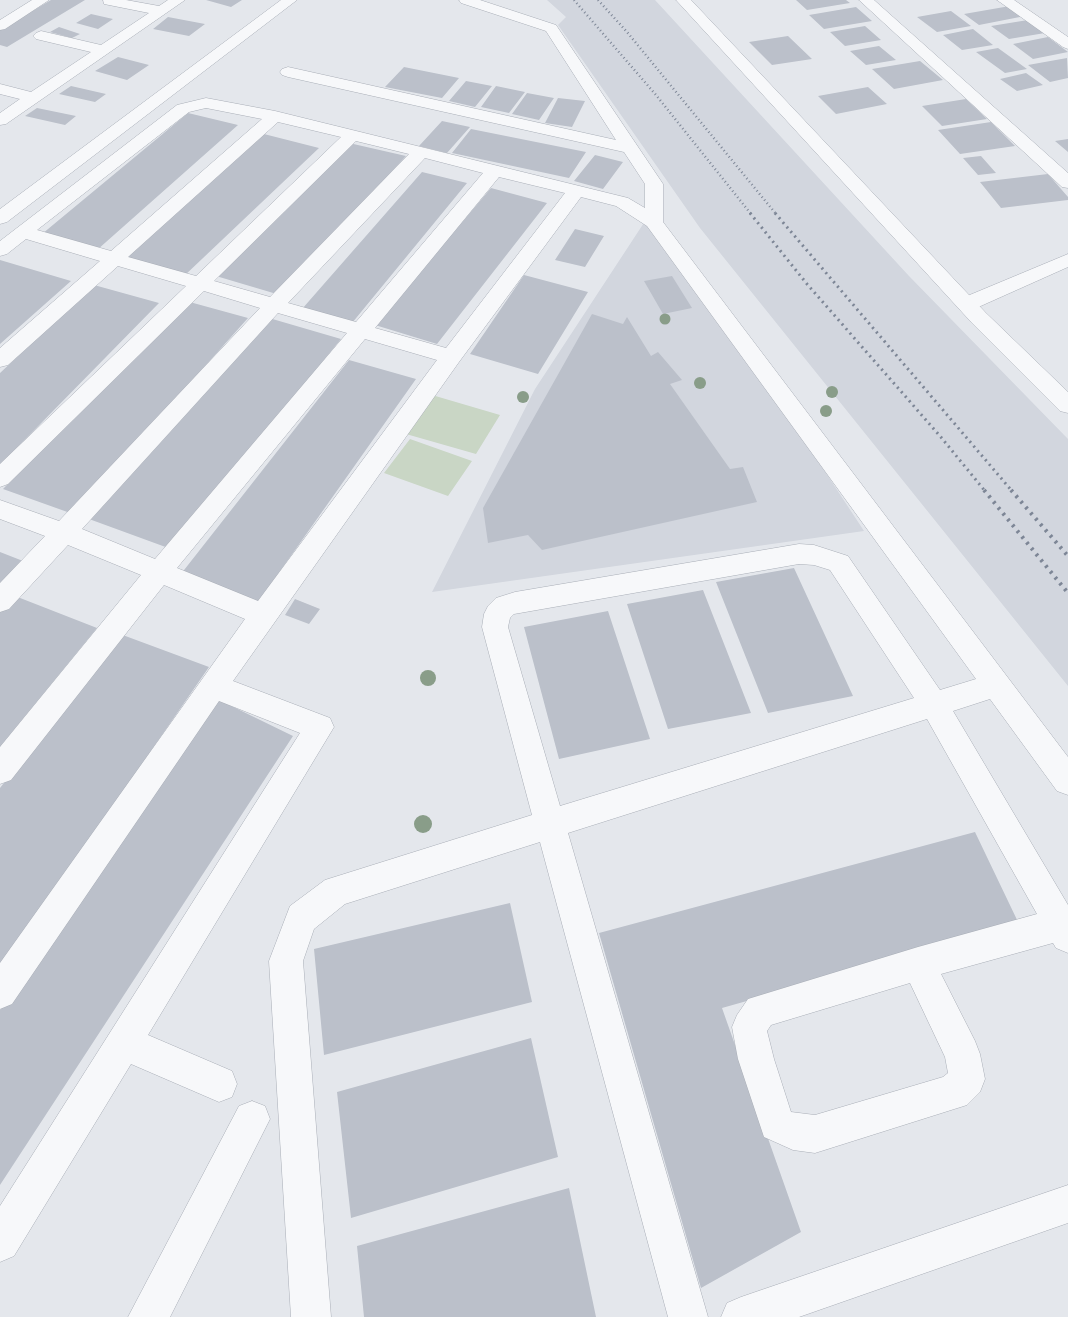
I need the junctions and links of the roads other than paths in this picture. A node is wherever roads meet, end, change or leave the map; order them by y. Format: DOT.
graph roads {
  1 [pos="42,0"];
  2 [pos="178,0"];
  3 [pos="290,0"];
  4 [pos="466,0"];
  5 [pos="683,0"];
  6 [pos="866,0"];
  7 [pos="1004,0"];
  8 [pos="109,1"];
  9 [pos="160,11"];
  10 [pos="0,26"];
  11 [pos="40,36"];
  12 [pos="1068,44"];
  13 [pos="102,50"];
  14 [pos="288,72"];
  15 [pos="0,89"];
  16 [pos="33,97"];
  17 [pos="275,116"];
  18 [pos="0,120"];
  19 [pos="353,135"];
  20 [pos="630,148"];
  21 [pos="421,152"];
  22 [pos="494,170"];
  23 [pos="1068,183"];
  24 [pos="576,191"];
  25 [pos="0,218"];
  26 [pos="654,222"];
  27 [pos="23,232"];
  28 [pos="0,250"];
  29 [pos="114,260"];
  30 [pos="1068,260"];
  31 [pos="198,284"];
  32 [pos="967,304"];
  33 [pos="274,305"];
  34 [pos="362,331"];
  35 [pos="451,357"];
  36 [pos="0,360"];
  37 [pos="1063,397"];
  38 [pos="0,478"];
  39 [pos="0,509"];
  40 [pos="63,532"];
  41 [pos="159,572"];
  42 [pos="0,601"];
  43 [pos="263,616"];
  44 [pos="998,684"];
  45 [pos="214,686"];
  46 [pos="934,704"];
  47 [pos="0,770"];
  48 [pos="1068,781"];
  49 [pos="550,824"];
  50 [pos="1065,930"];
  51 [pos="918,964"];
  52 [pos="0,992"];
  53 [pos="124,1043"];
  54 [pos="219,1084"];
  55 [pos="252,1119"];
  56 [pos="1068,1204"];
  57 [pos="0,1242"];
  58 [pos="148,1317"];
  59 [pos="311,1317"];
  60 [pos="688,1317"];
  61 [pos="741,1317"];
  1 -- 10 [label="street"];
  2 -- 9 [label="street"];
  3 -- 25 [label="street"];
  4 -- 20 [label="street"];
  5 -- 32 [label="street"];
  6 -- 23 [label="street"];
  7 -- 12 [label="street"];
  8 -- 9 [label="street"];
  9 -- 13 [label="street"];
  11 -- 13 [label="street"];
  13 -- 16 [label="street"];
  14 -- 20 [label="street"];
  15 -- 16 [label="street"];
  16 -- 18 [label="street"];
  17 -- 19 [label="street"];
  17 -- 27 [label="street"];
  17 -- 29 [label="street"];
  19 -- 21 [label="street"];
  19 -- 31 [label="street"];
  20 -- 26 [label="street"];
  21 -- 22 [label="street"];
  21 -- 33 [label="street"];
  22 -- 24 [label="street"];
  22 -- 34 [label="street"];
  24 -- 26 [label="street"];
  24 -- 35 [label="street"];
  26 -- 44 [label="street"];
  27 -- 28 [label="street"];
  27 -- 29 [label="street"];
  29 -- 31 [label="street"];
  29 -- 36 [label="street"];
  30 -- 32 [label="street"];
  31 -- 33 [label="street"];
  31 -- 38 [label="street"];
  32 -- 37 [label="street"];
  33 -- 34 [label="street"];
  33 -- 40 [label="street"];
  34 -- 35 [label="street"];
  34 -- 41 [label="street"];
  35 -- 43 [label="street"];
  39 -- 40 [label="street"];
  40 -- 41 [label="street"];
  40 -- 42 [label="street"];
  41 -- 43 [label="street"];
  41 -- 47 [label="street"];
  43 -- 45 [label="street"];
  44 -- 46 [label="street"];
  44 -- 48 [label="street"];
  45 -- 52 [label="street"];
  45 -- 53 [label="street"];
  46 -- 49 [label="street"];
  46 -- 49 [label="street"];
  46 -- 50 [label="street"];
  49 -- 59 [label="street"];
  49 -- 60 [label="street"];
  50 -- 51 [label="street"];
  51 -- 51 [label="street"];
  53 -- 54 [label="street"];
  53 -- 57 [label="street"];
  55 -- 58 [label="street"];
  56 -- 61 [label="street"];
}
